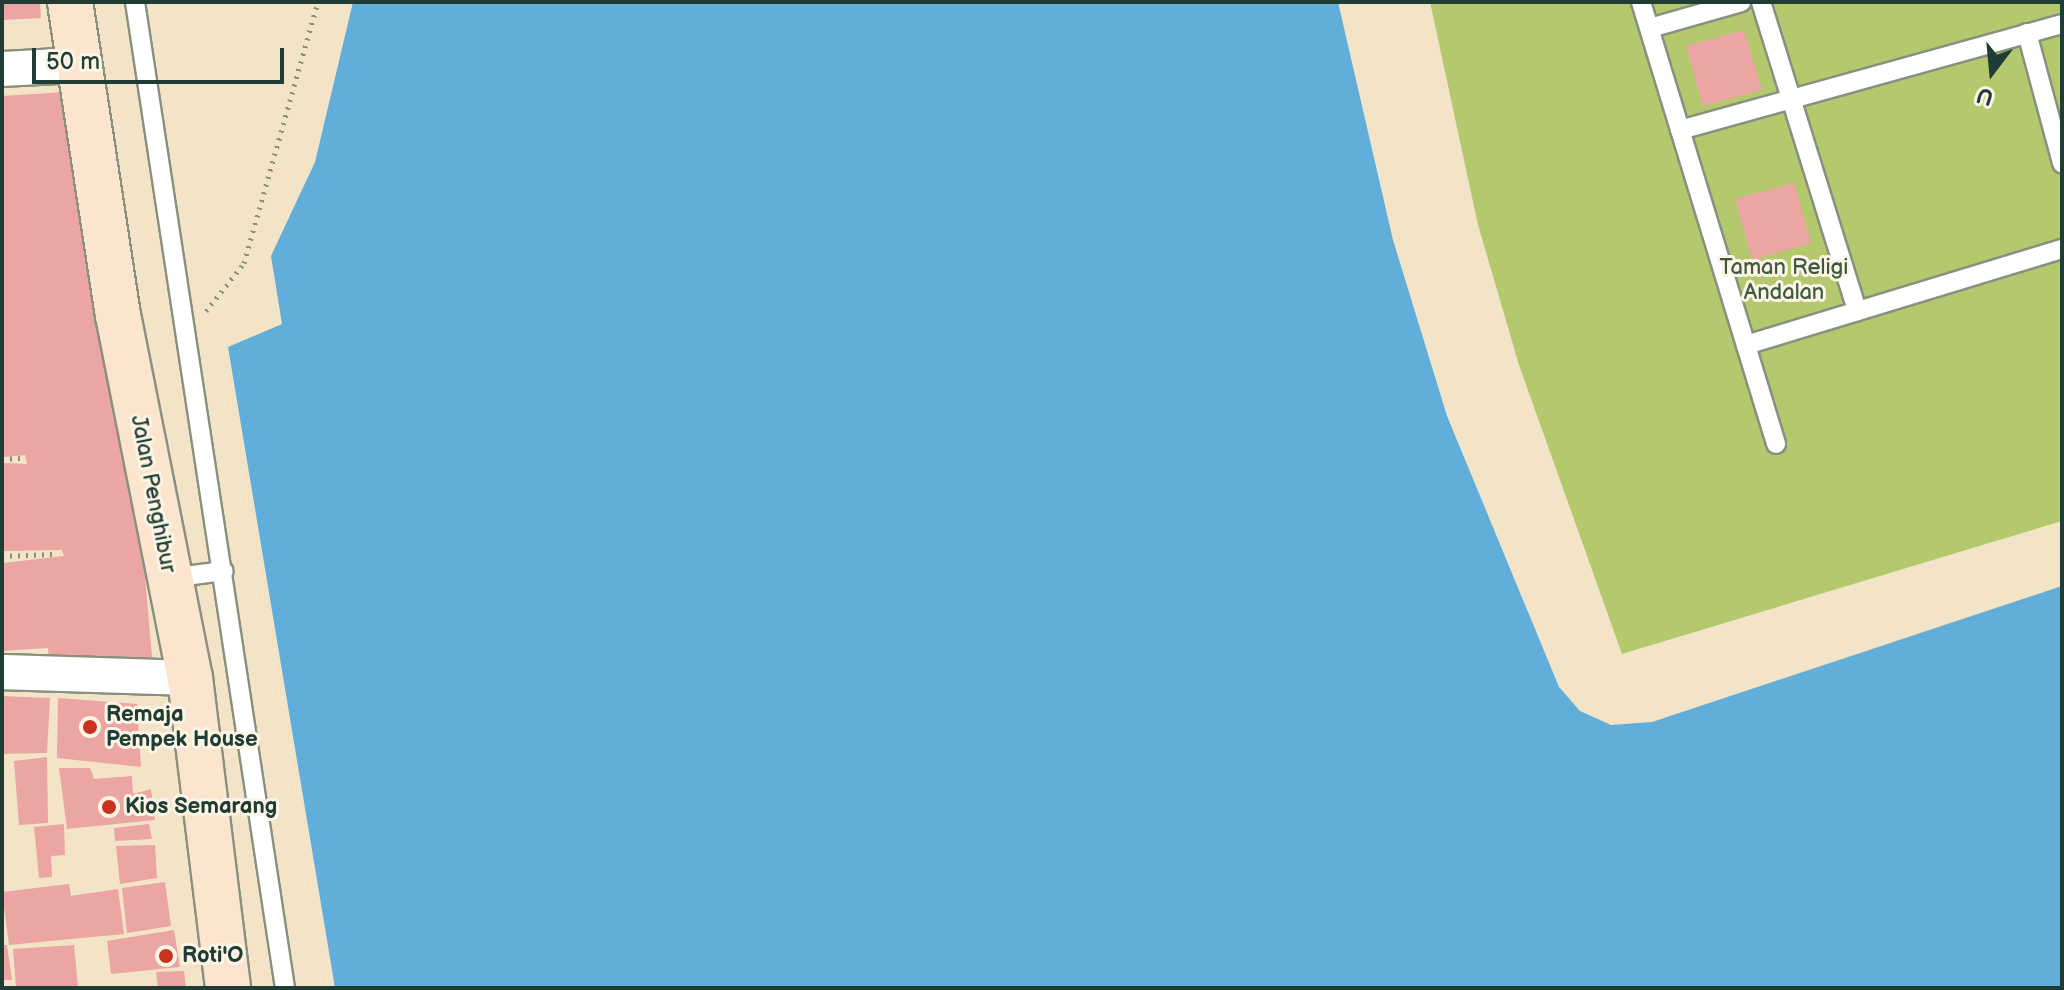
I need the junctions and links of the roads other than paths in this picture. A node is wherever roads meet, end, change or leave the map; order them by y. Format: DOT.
graph roads {
  1 [pos="70,2"];
  2 [pos="135,2"];
  3 [pos="1641,2"];
  4 [pos="1741,2"];
  5 [pos="1761,2"];
  6 [pos="2062,24"];
  7 [pos="1650,28"];
  8 [pos="2027,33"];
  9 [pos="79,65"];
  10 [pos="2,69"];
  11 [pos="1792,99"];
  12 [pos="1680,130"];
  13 [pos="2062,163"];
  14 [pos="2062,249"];
  15 [pos="1857,311"];
  16 [pos="1746,345"];
  17 [pos="1776,444"];
  18 [pos="224,571"];
  19 [pos="170,578"];
  20 [pos="2,672"];
  21 [pos="190,678"];
  22 [pos="228,988"];
  23 [pos="285,988"];
  1 -- 9 [label="main road, Jalan Penghibur"];
  2 -- 18 [label="lane"];
  3 -- 7 [label="lane"];
  4 -- 7 [label="lane"];
  5 -- 11 [label="lane"];
  6 -- 8 [label="lane"];
  7 -- 12 [label="lane"];
  8 -- 11 [label="lane"];
  8 -- 13 [label="lane"];
  9 -- 10 [label="street"];
  9 -- 19 [label="main road, Jalan Penghibur"];
  11 -- 12 [label="lane"];
  11 -- 15 [label="lane"];
  12 -- 16 [label="lane"];
  14 -- 15 [label="lane"];
  15 -- 16 [label="lane"];
  16 -- 17 [label="lane"];
  18 -- 19 [label="lane"];
  18 -- 23 [label="lane"];
  19 -- 21 [label="main road, Jalan Penghibur"];
  20 -- 21 [label="street"];
  21 -- 22 [label="main road, Jalan Penghibur"];
}
